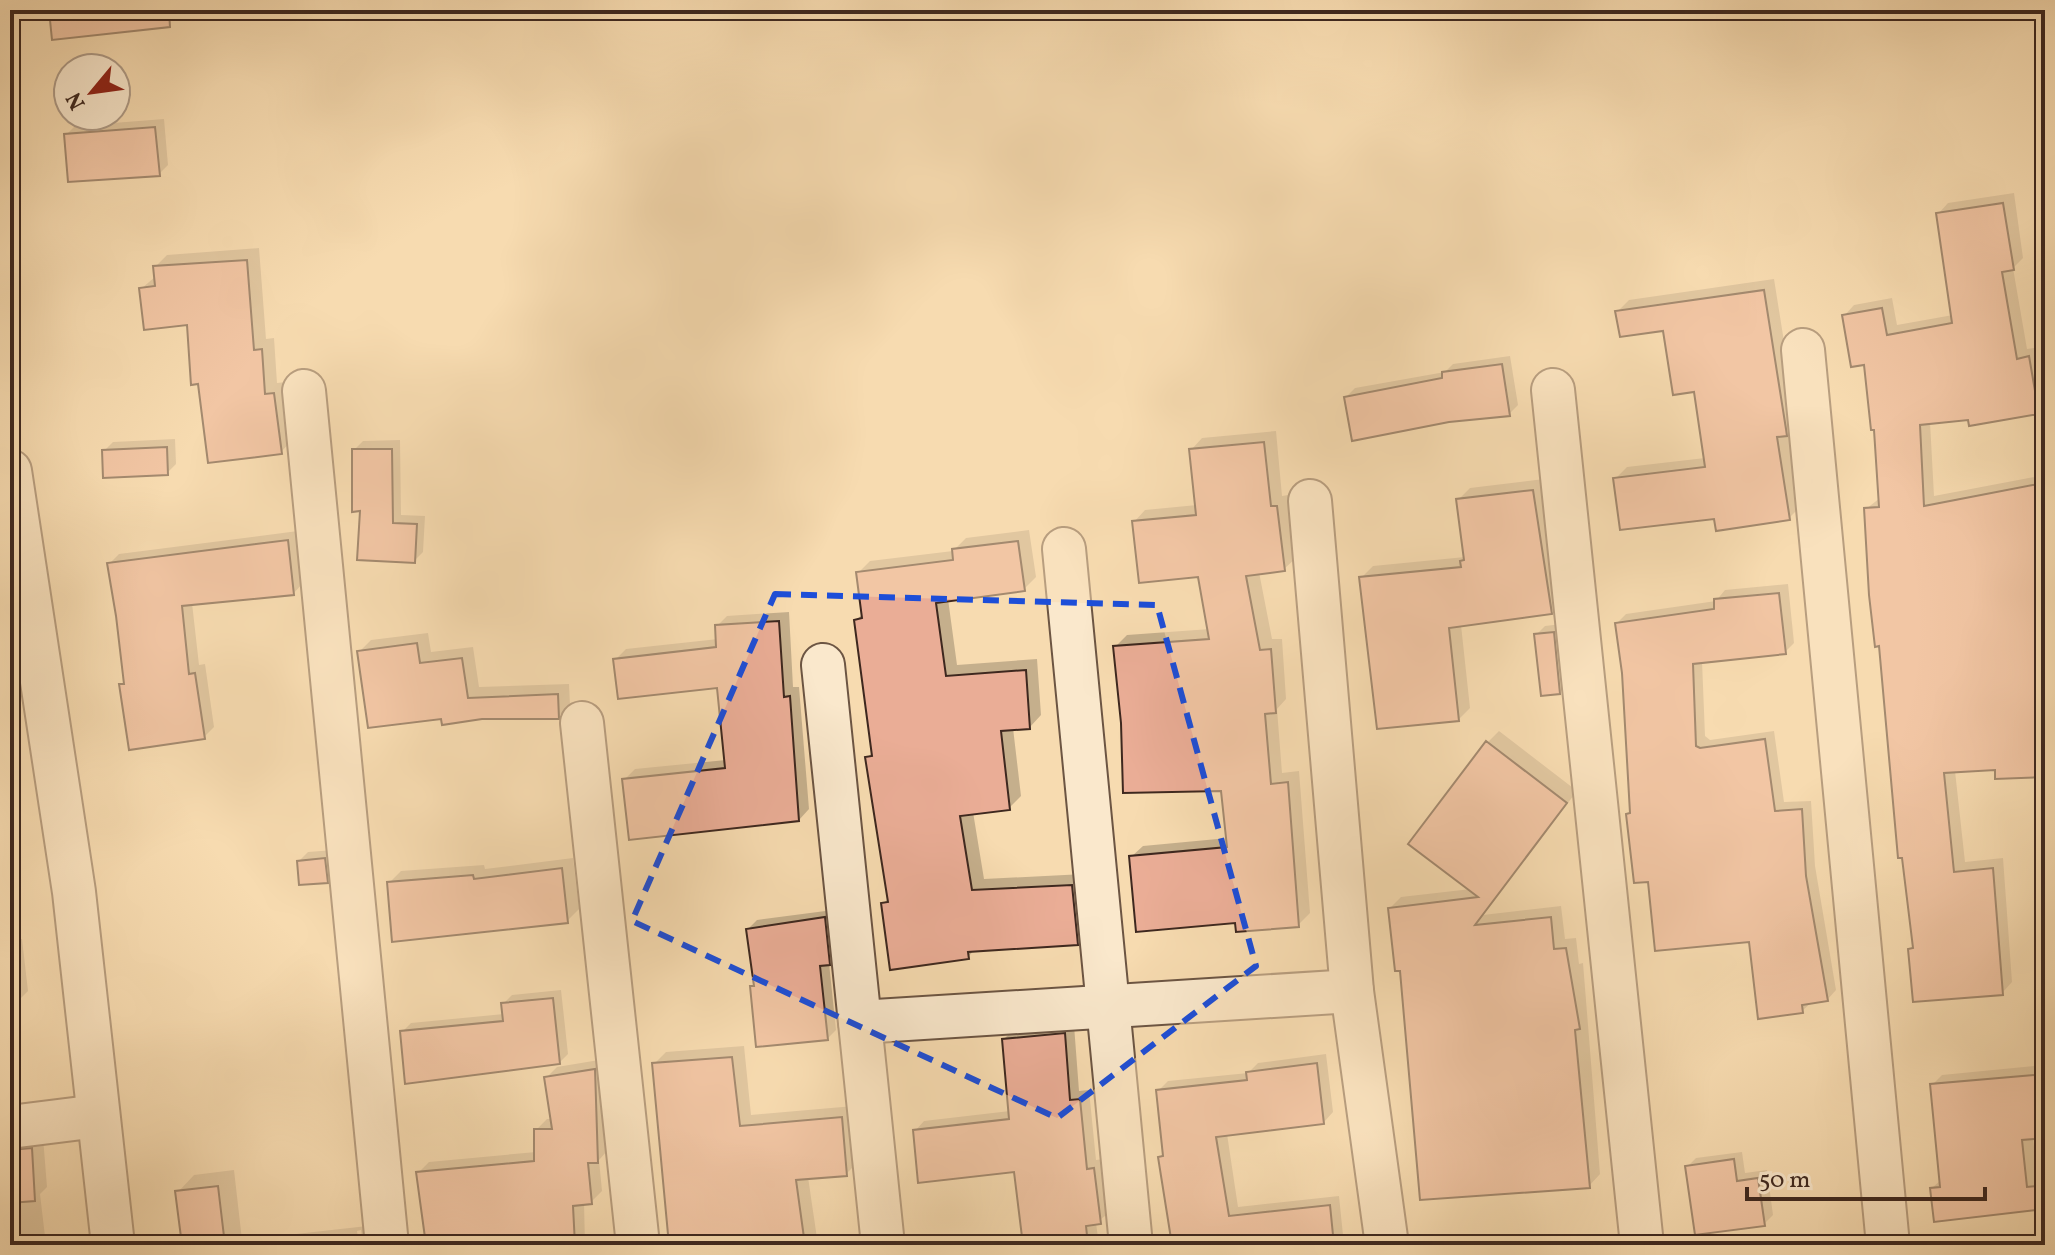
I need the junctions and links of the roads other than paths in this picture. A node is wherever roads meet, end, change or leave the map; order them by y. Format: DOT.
graph roads {
  1 [pos="1803,350"];
  2 [pos="1553,390"];
  3 [pos="304,391"];
  4 [pos="10,471"];
  5 [pos="1310,501"];
  6 [pos="1064,549"];
  7 [pos="823,665"];
  8 [pos="582,723"];
  9 [pos="1352,991"];
  10 [pos="1108,1007"];
  11 [pos="860,1022"];
  12 [pos="98,1116"];
  13 [pos="10,1127"];
  14 [pos="113,1245"];
  15 [pos="387,1245"];
  16 [pos="638,1245"];
  17 [pos="883,1245"];
  18 [pos="1131,1245"];
  19 [pos="1387,1245"];
  20 [pos="1642,1245"];
  21 [pos="1888,1245"];
  1 -- 21 [label="street"];
  2 -- 20 [label="street"];
  3 -- 15 [label="street"];
  4 -- 12 [label="street"];
  5 -- 9 [label="street"];
  6 -- 10 [label="street"];
  7 -- 11 [label="street"];
  8 -- 16 [label="street"];
  9 -- 10 [label="street"];
  9 -- 19 [label="street"];
  10 -- 11 [label="street"];
  10 -- 18 [label="street"];
  11 -- 17 [label="street"];
  12 -- 13 [label="street"];
  12 -- 14 [label="street"];
}
